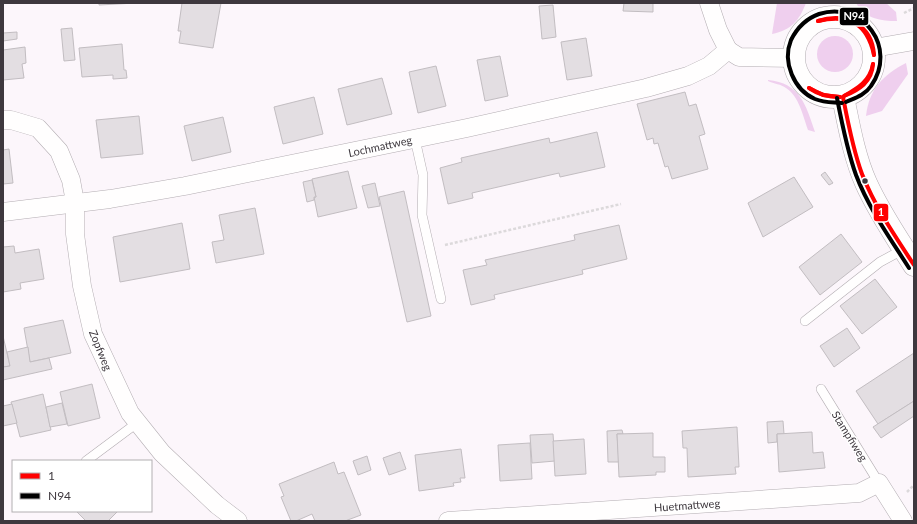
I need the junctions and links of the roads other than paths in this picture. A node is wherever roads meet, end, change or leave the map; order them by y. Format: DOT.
graph roads {
  1 [pos="709,3"];
  2 [pos="829,10"];
  3 [pos="914,41"];
  4 [pos="874,48"];
  5 [pos="728,50"];
  6 [pos="794,58"];
  7 [pos="843,97"];
  8 [pos="3,120"];
  9 [pos="416,139"];
  10 [pos="75,202"];
  11 [pos="3,212"];
  12 [pos="909,257"];
  13 [pos="440,299"];
  14 [pos="805,321"];
  15 [pos="821,389"];
  16 [pos="137,423"];
  17 [pos="87,460"];
  18 [pos="879,483"];
  19 [pos="238,521"];
  20 [pos="448,521"];
  21 [pos="904,521"];
  1 -- 5 [label="street"];
  2 -- 4 [label="main road"];
  2 -- 6 [label="main road"];
  3 -- 4 [label="street"];
  4 -- 7 [label="main road"];
  5 -- 6 [label="street"];
  5 -- 9 [label="street, Lochmattweg"];
  6 -- 7 [label="main road"];
  7 -- 12 [label="main road"];
  8 -- 10 [label="street"];
  9 -- 10 [label="street, Lochmattweg"];
  9 -- 13 [label="lane"];
  10 -- 11 [label="street"];
  10 -- 16 [label="street, Zopfweg"];
  12 -- 14 [label="lane"];
  15 -- 18 [label="lane, Stampfiweg"];
  16 -- 17 [label="lane"];
  16 -- 19 [label="street, Zopfweg"];
  18 -- 20 [label="street, Huetmattweg"];
  18 -- 21 [label="street"];
}
